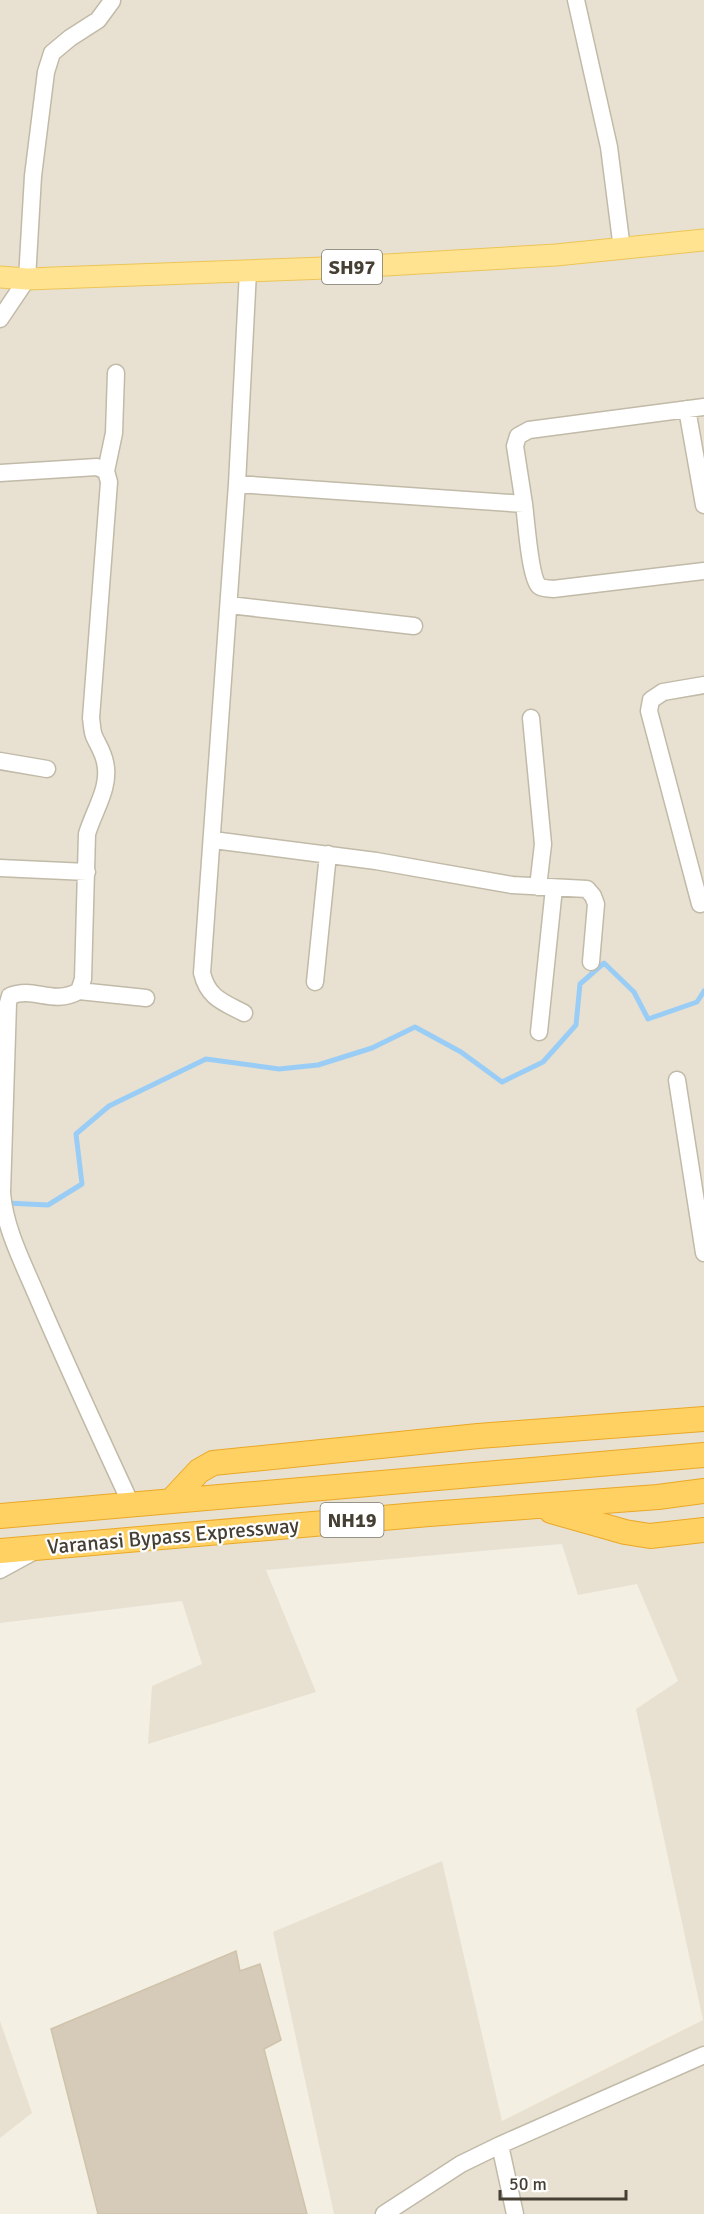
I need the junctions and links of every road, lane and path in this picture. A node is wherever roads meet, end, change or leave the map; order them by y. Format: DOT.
graph roads {
  1 [pos="576,0"];
  2 [pos="112,1"];
  3 [pos="704,240"];
  4 [pos="622,249"];
  5 [pos="248,271"];
  6 [pos="0,276"];
  7 [pos="27,279"];
  8 [pos="0,320"];
  9 [pos="116,373"];
  10 [pos="704,407"];
  11 [pos="687,409"];
  12 [pos="106,471"];
  13 [pos="0,473"];
  14 [pos="237,484"];
  15 [pos="524,504"];
  16 [pos="704,505"];
  17 [pos="704,571"];
  18 [pos="229,605"];
  19 [pos="414,626"];
  20 [pos="704,685"];
  21 [pos="531,718"];
  22 [pos="0,761"];
  23 [pos="47,769"];
  24 [pos="213,840"];
  25 [pos="328,854"];
  26 [pos="0,868"];
  27 [pos="87,872"];
  28 [pos="546,887"];
  29 [pos="700,904"];
  30 [pos="591,962"];
  31 [pos="315,981"];
  32 [pos="79,991"];
  33 [pos="5,996"];
  34 [pos="146,998"];
  35 [pos="244,1013"];
  36 [pos="539,1032"];
  37 [pos="677,1080"];
  38 [pos="2,1149"];
  39 [pos="704,1253"];
  40 [pos="704,1419"];
  41 [pos="704,1455"];
  42 [pos="704,1491"];
  43 [pos="171,1501"];
  44 [pos="131,1504"];
  45 [pos="533,1506"];
  46 [pos="0,1516"];
  47 [pos="704,1530"];
  48 [pos="41,1547"];
  49 [pos="0,1551"];
  50 [pos="0,1570"];
  51 [pos="704,2055"];
  52 [pos="500,2145"];
  53 [pos="384,2214"];
  54 [pos="515,2214"];
  1 -- 4 [label="street"];
  2 -- 7 [label="street"];
  3 -- 4 [label="main road, SH97"];
  4 -- 5 [label="main road, SH97"];
  5 -- 7 [label="main road, SH97"];
  5 -- 14 [label="street"];
  6 -- 7 [label="main road, SH97"];
  7 -- 8 [label="street"];
  9 -- 12 [label="street"];
  10 -- 11 [label="street"];
  11 -- 15 [label="street"];
  11 -- 16 [label="street"];
  12 -- 13 [label="street"];
  12 -- 27 [label="street"];
  14 -- 15 [label="street"];
  14 -- 18 [label="street"];
  15 -- 17 [label="street"];
  18 -- 19 [label="street"];
  18 -- 24 [label="street"];
  20 -- 29 [label="street"];
  21 -- 28 [label="street"];
  22 -- 23 [label="street"];
  24 -- 25 [label="street"];
  24 -- 35 [label="street"];
  25 -- 28 [label="street"];
  25 -- 31 [label="street"];
  26 -- 27 [label="street"];
  27 -- 32 [label="street"];
  28 -- 30 [label="street"];
  28 -- 36 [label="street"];
  32 -- 33 [label="street"];
  32 -- 34 [label="street"];
  33 -- 38 [label="street"];
  37 -- 39 [label="street"];
  38 -- 44 [label="street"];
  40 -- 43 [label="highway"];
  41 -- 43 [label="highway, Varanasi Bypass Expressway / NH19"];
  42 -- 45 [label="highway, Varanasi Bypass Expressway / NH19"];
  43 -- 44 [label="highway, Varanasi Bypass Expressway / NH19"];
  44 -- 46 [label="highway, Varanasi Bypass Expressway / NH19"];
  45 -- 47 [label="highway"];
  45 -- 48 [label="highway, Varanasi Bypass Expressway / NH19"];
  48 -- 49 [label="highway, Varanasi Bypass Expressway / NH19"];
  48 -- 50 [label="street"];
  51 -- 52 [label="street"];
  52 -- 53 [label="street"];
  52 -- 54 [label="street"];
}
